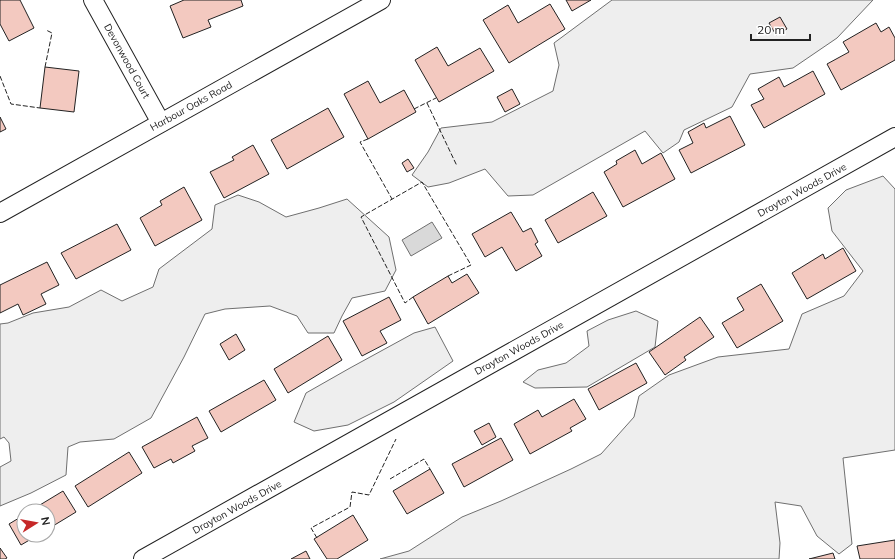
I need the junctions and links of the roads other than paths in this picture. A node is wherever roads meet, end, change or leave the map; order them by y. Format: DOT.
graph roads {
  1 [pos="93,0"];
  2 [pos="381,0"];
  3 [pos="161,123"];
  4 [pos="895,138"];
  5 [pos="0,212"];
  6 [pos="143,559"];
  1 -- 3 [label="street, Devonwood Court"];
  2 -- 3 [label="street, Harbour Oaks Road"];
  3 -- 5 [label="street, Harbour Oaks Road"];
  4 -- 6 [label="street, Drayton Woods Drive"];
}
